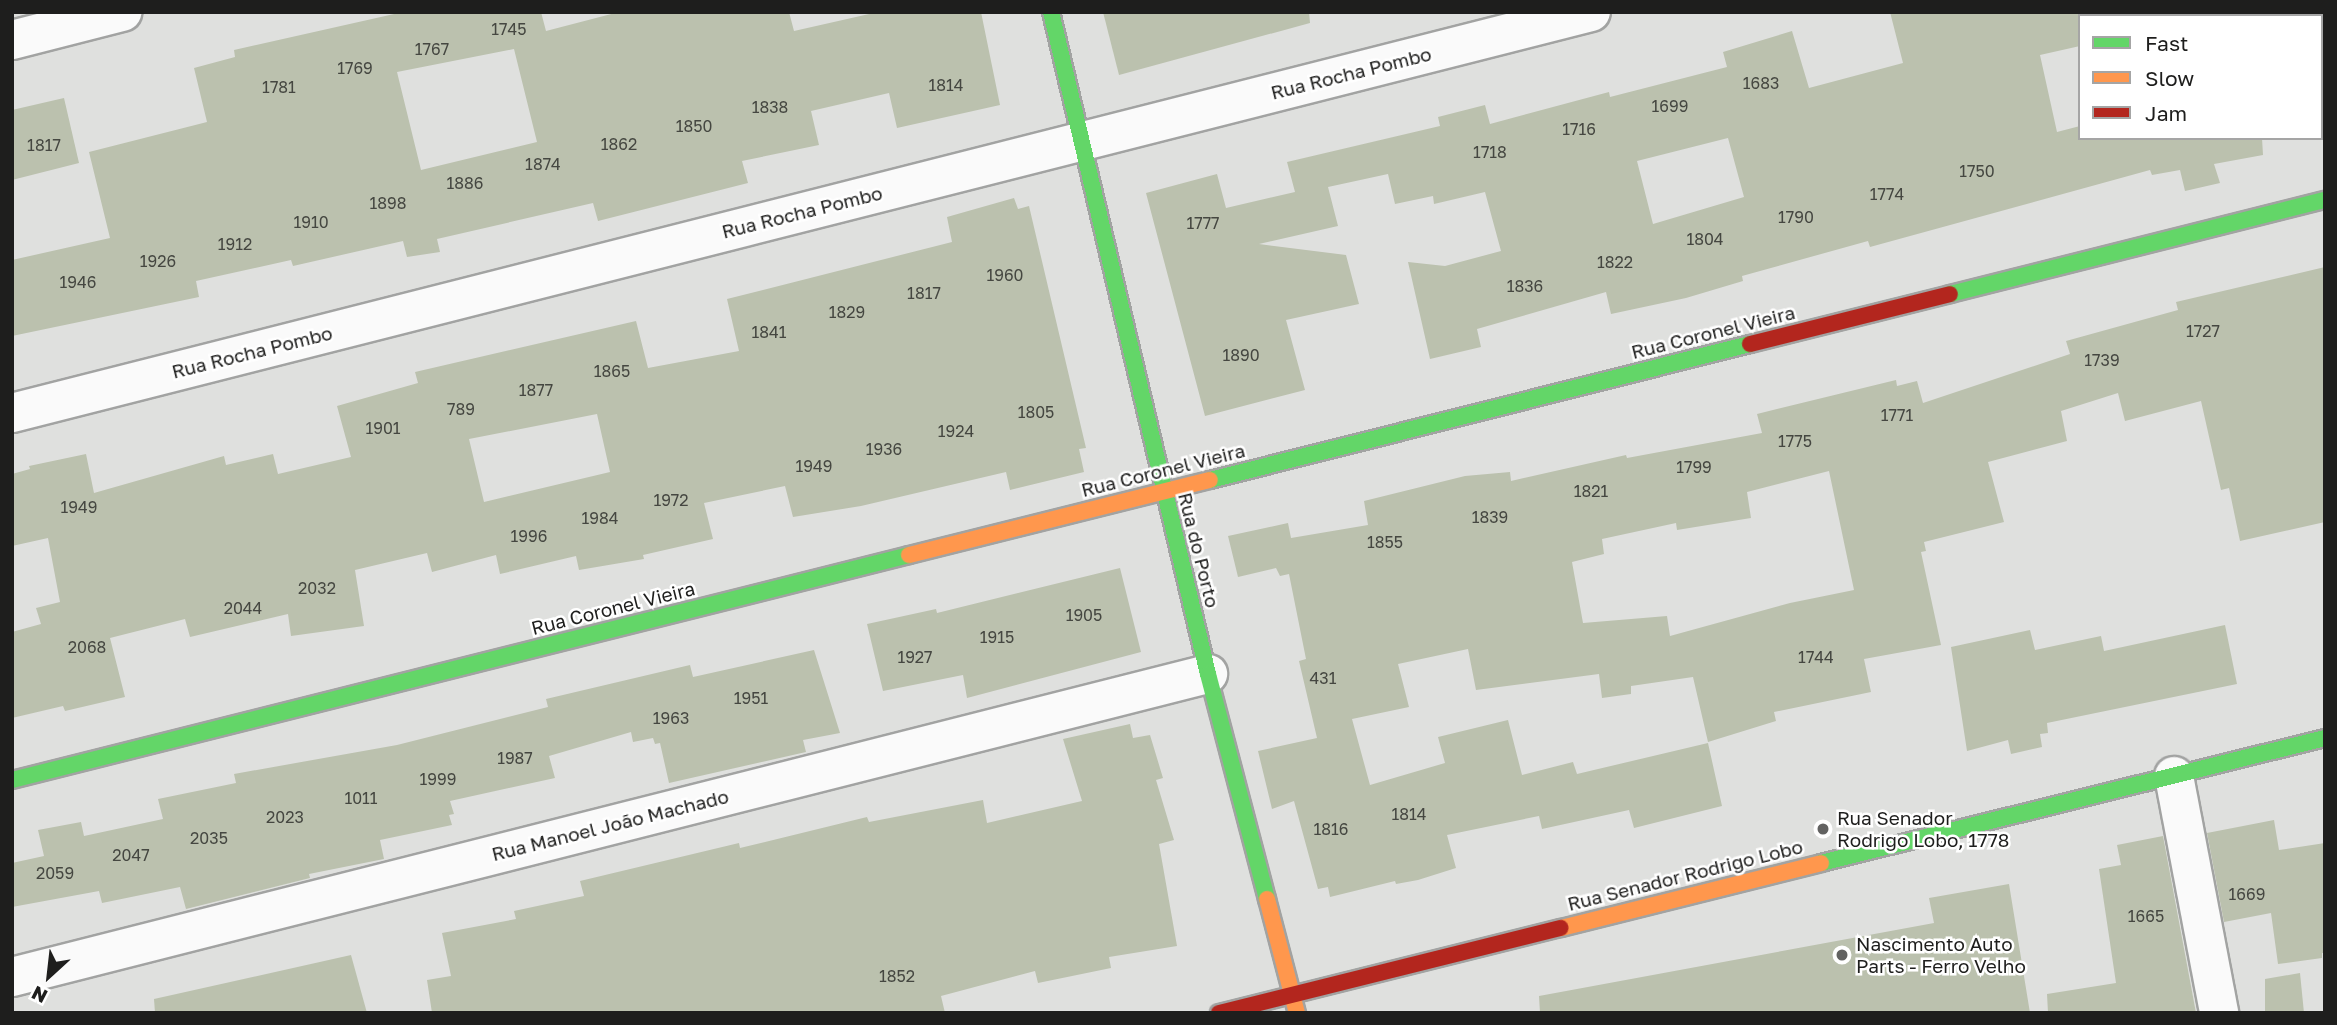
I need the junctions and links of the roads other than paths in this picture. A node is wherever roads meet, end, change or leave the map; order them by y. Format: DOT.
graph roads {
  1 [pos="122,12"];
  2 [pos="1051,12"];
  3 [pos="1591,12"];
  4 [pos="12,40"];
  5 [pos="1080,142"];
  6 [pos="2325,200"];
  7 [pos="12,413"];
  8 [pos="1163,492"];
  9 [pos="1208,674"];
  10 [pos="2325,738"];
  11 [pos="2174,776"];
  12 [pos="12,779"];
  13 [pos="12,977"];
  14 [pos="1292,995"];
  15 [pos="1219,1013"];
  16 [pos="1297,1013"];
  17 [pos="2218,1013"];
  1 -- 4 [label="street"];
  2 -- 5 [label="street, Rua do Porto"];
  3 -- 5 [label="street, Rua Rocha Pombo"];
  5 -- 7 [label="street, Rua Rocha Pombo"];
  5 -- 8 [label="street, Rua do Porto"];
  6 -- 8 [label="street, Rua Coronel Vieira"];
  8 -- 9 [label="street, Rua do Porto"];
  8 -- 12 [label="street, Rua Coronel Vieira"];
  9 -- 13 [label="street, Rua Manoel João Machado"];
  9 -- 14 [label="street, Rua do Porto"];
  10 -- 11 [label="street, Rua Senador Rodrigo Lobo"];
  11 -- 14 [label="street, Rua Senador Rodrigo Lobo"];
  11 -- 17 [label="street"];
  14 -- 15 [label="street, Rua Senador Rodrigo Lobo"];
  14 -- 16 [label="street, Rua do Porto"];
}
